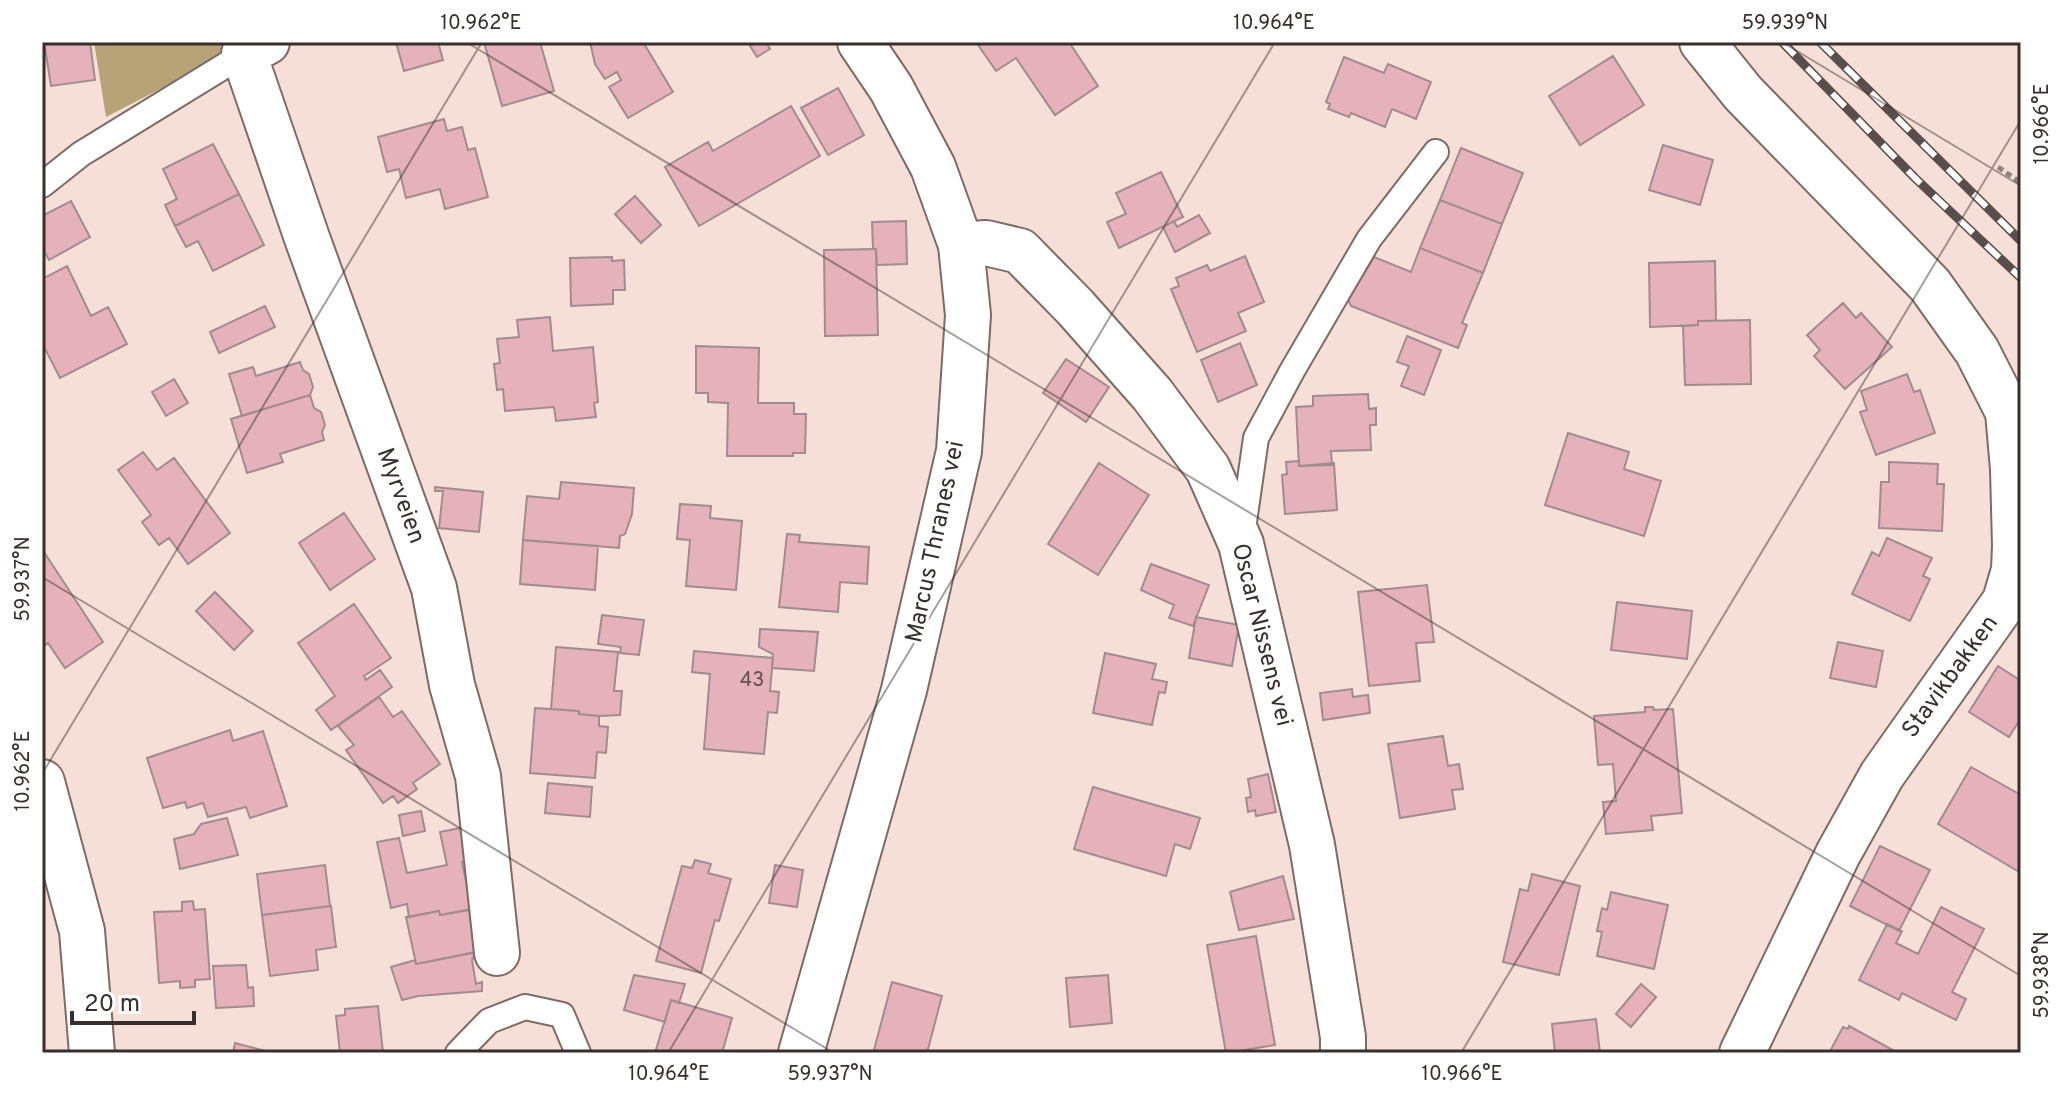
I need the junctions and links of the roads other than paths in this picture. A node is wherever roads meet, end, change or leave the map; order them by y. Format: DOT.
graph roads {
  1 [pos="860,42"];
  2 [pos="1702,42"];
  3 [pos="255,48"];
  4 [pos="1436,152"];
  5 [pos="42,185"];
  6 [pos="961,245"];
  7 [pos="1241,544"];
  8 [pos="42,782"];
  9 [pos="497,953"];
  10 [pos="92,1053"];
  11 [pos="458,1053"];
  12 [pos="578,1053"];
  13 [pos="801,1053"];
  14 [pos="1343,1053"];
  15 [pos="1742,1053"];
  1 -- 6 [label="street, Marcus Thranes vei"];
  2 -- 15 [label="street, Stavikbakken"];
  3 -- 5 [label="lane, Myrveien"];
  3 -- 9 [label="street, Myrveien"];
  4 -- 7 [label="lane"];
  6 -- 7 [label="street, Oscar Nissens vei"];
  6 -- 13 [label="street, Marcus Thranes vei"];
  7 -- 14 [label="street, Oscar Nissens vei"];
  8 -- 10 [label="street"];
  11 -- 12 [label="lane"];
}
